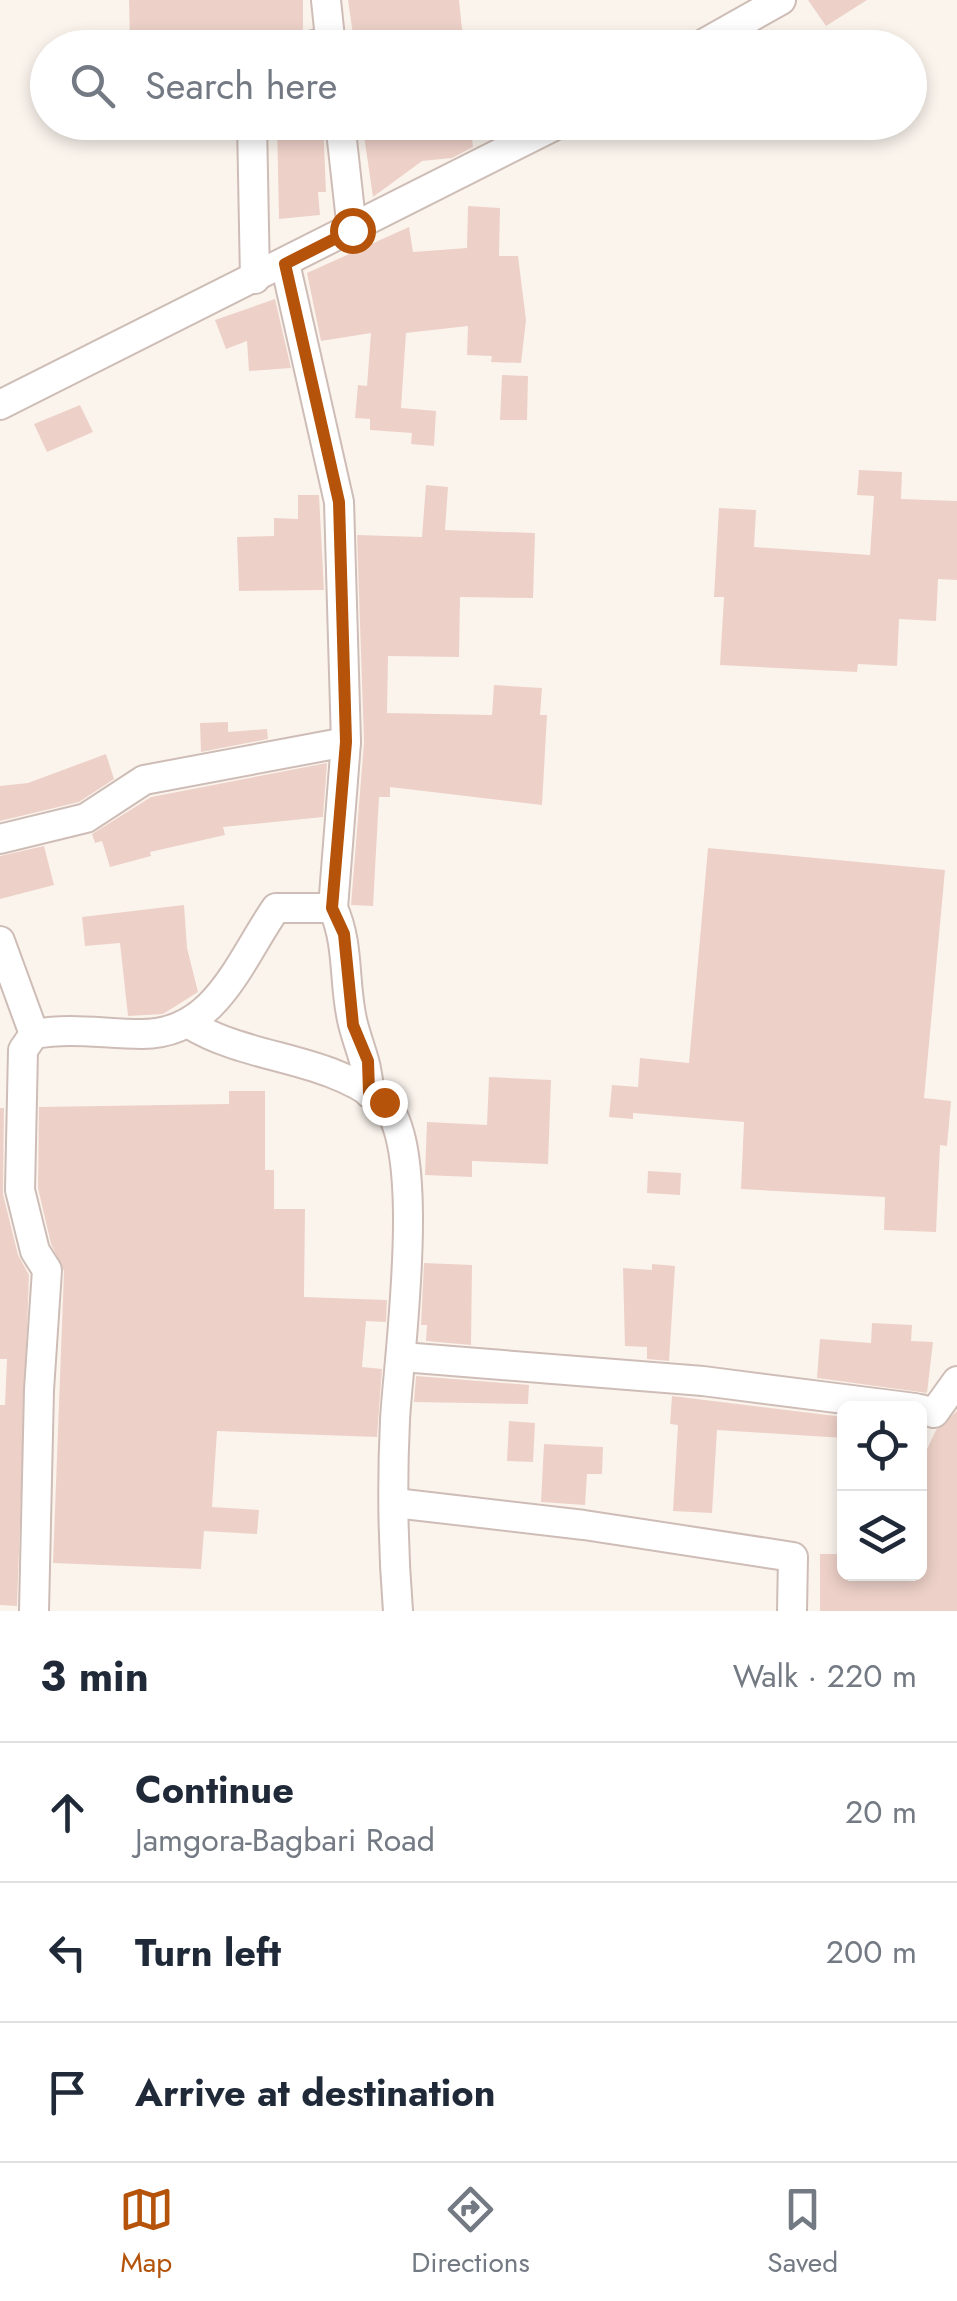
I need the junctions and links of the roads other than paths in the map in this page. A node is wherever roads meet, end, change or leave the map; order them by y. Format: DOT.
graph roads {
  1 [pos="326,0"];
  2 [pos="781,0"];
  3 [pos="329,30"];
  4 [pos="728,30"];
  5 [pos="252,140"];
  6 [pos="342,140"];
  7 [pos="527,140"];
  8 [pos="352,230"];
  9 [pos="285,264"];
  10 [pos="255,279"];
  11 [pos="0,405"];
  12 [pos="346,742"];
  13 [pos="0,839"];
  14 [pos="332,908"];
  15 [pos="0,941"];
  16 [pos="9,991"];
  17 [pos="191,1026"];
  18 [pos="34,1034"];
  19 [pos="369,1093"];
  20 [pos="402,1357"];
  21 [pos="957,1381"];
  22 [pos="877,1401"];
  23 [pos="927,1411"];
  24 [pos="395,1503"];
  25 [pos="34,1611"];
  26 [pos="398,1611"];
  27 [pos="792,1611"];
  1 -- 3 [label="street"];
  2 -- 4 [label="street"];
  5 -- 10 [label="street"];
  6 -- 8 [label="street"];
  7 -- 8 [label="street"];
  8 -- 9 [label="street"];
  9 -- 10 [label="street"];
  9 -- 12 [label="street"];
  10 -- 11 [label="street"];
  12 -- 13 [label="street"];
  12 -- 14 [label="street"];
  14 -- 17 [label="street"];
  14 -- 19 [label="street"];
  15 -- 16 [label="street"];
  16 -- 18 [label="street"];
  17 -- 18 [label="street"];
  17 -- 19 [label="street"];
  18 -- 25 [label="street"];
  19 -- 20 [label="street"];
  20 -- 22 [label="street"];
  20 -- 24 [label="street"];
  21 -- 23 [label="street"];
  24 -- 26 [label="street"];
  24 -- 27 [label="street"];
}
